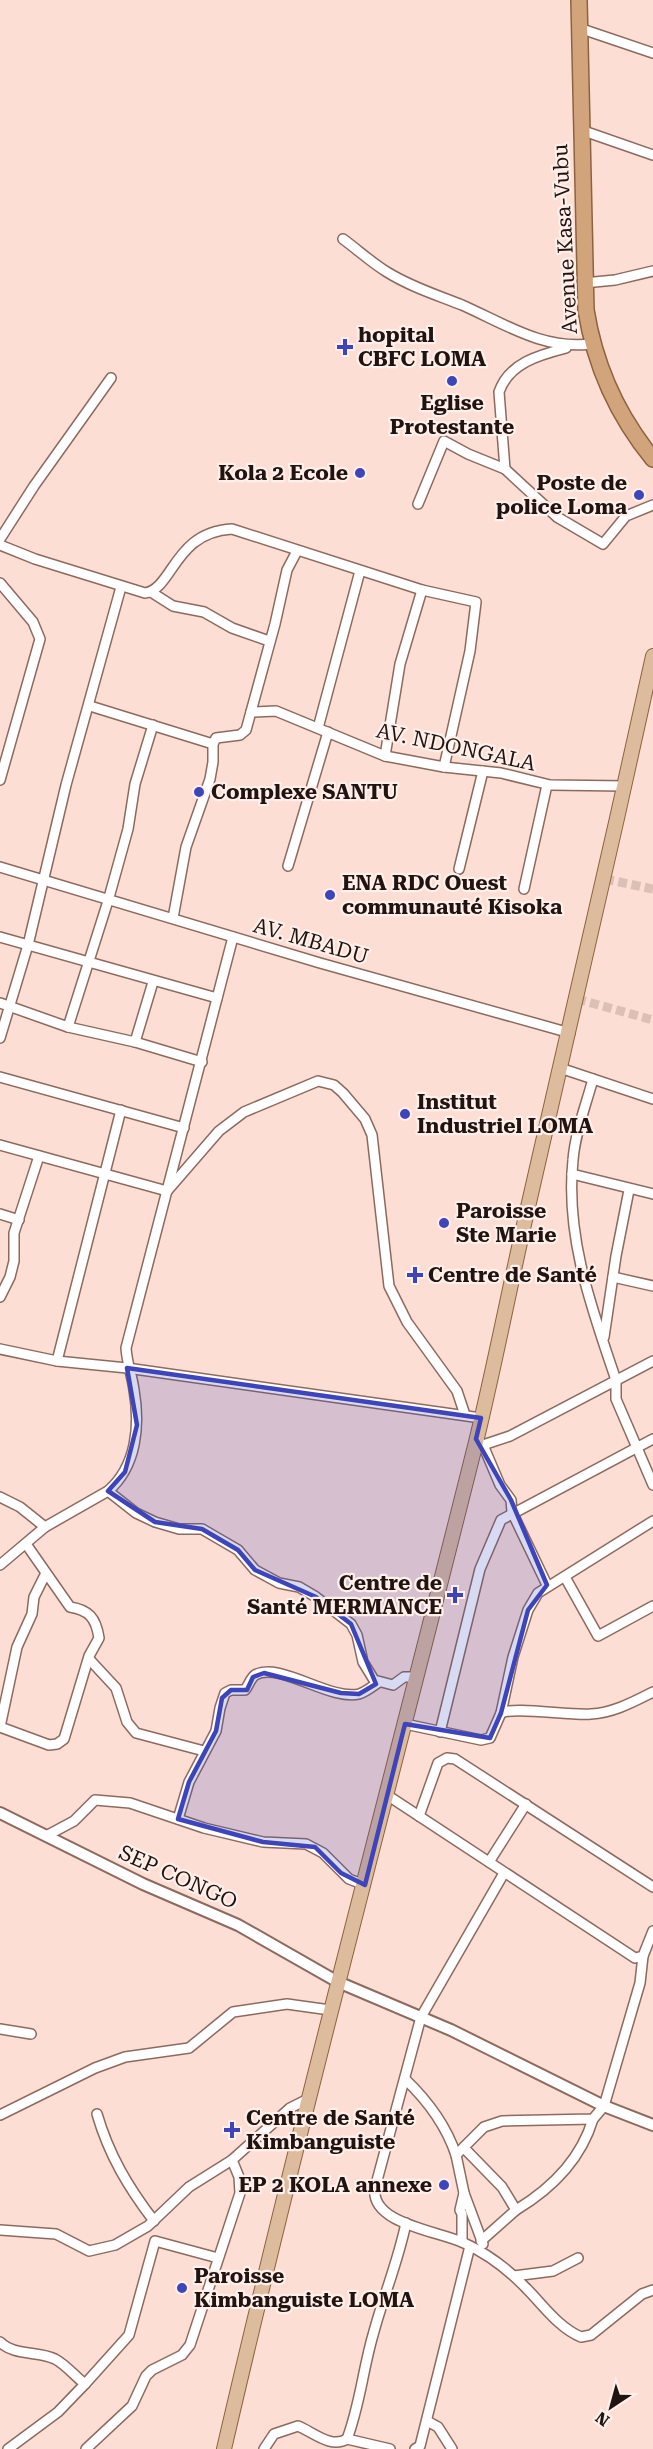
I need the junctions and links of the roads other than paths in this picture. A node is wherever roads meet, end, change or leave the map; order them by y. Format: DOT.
graph roads {
  1 [pos="579,0"];
  2 [pos="579,28"];
  3 [pos="653,52"];
  4 [pos="581,130"];
  5 [pos="653,155"];
  6 [pos="343,239"];
  7 [pos="653,271"];
  8 [pos="584,283"];
  9 [pos="591,344"];
  10 [pos="572,347"];
  11 [pos="111,378"];
  12 [pos="653,459"];
  13 [pos="505,469"];
  14 [pos="418,504"];
  15 [pos="653,505"];
  16 [pos="0,539"];
  17 [pos="0,545"];
  18 [pos="297,551"];
  19 [pos="360,571"];
  20 [pos="0,583"];
  21 [pos="121,587"];
  22 [pos="422,590"];
  23 [pos="151,592"];
  24 [pos="269,642"];
  25 [pos="653,656"];
  26 [pos="90,706"];
  27 [pos="251,712"];
  28 [pos="153,725"];
  29 [pos="318,728"];
  30 [pos="328,732"];
  31 [pos="5,742"];
  32 [pos="213,744"];
  33 [pos="385,756"];
  34 [pos="444,768"];
  35 [pos="483,771"];
  36 [pos="0,780"];
  37 [pos="547,784"];
  38 [pos="625,786"];
  39 [pos="288,866"];
  40 [pos="0,867"];
  41 [pos="459,869"];
  42 [pos="43,879"];
  43 [pos="524,889"];
  44 [pos="108,901"];
  45 [pos="173,918"];
  46 [pos="0,937"];
  47 [pos="233,937"];
  48 [pos="28,945"];
  49 [pos="89,962"];
  50 [pos="153,982"];
  51 [pos="217,998"];
  52 [pos="4,1005"];
  53 [pos="68,1028"];
  54 [pos="570,1033"];
  55 [pos="0,1038"];
  56 [pos="135,1042"];
  57 [pos="202,1062"];
  58 [pos="560,1068"];
  59 [pos="0,1077"];
  60 [pos="593,1079"];
  61 [pos="653,1099"];
  62 [pos="121,1110"];
  63 [pos="184,1128"];
  64 [pos="0,1145"];
  65 [pos="39,1156"];
  66 [pos="103,1174"];
  67 [pos="572,1174"];
  68 [pos="629,1190"];
  69 [pos="167,1191"];
  70 [pos="653,1194"];
  71 [pos="0,1214"];
  72 [pos="19,1220"];
  73 [pos="613,1277"];
  74 [pos="653,1286"];
  75 [pos="0,1297"];
  76 [pos="604,1343"];
  77 [pos="0,1349"];
  78 [pos="57,1361"];
  79 [pos="653,1361"];
  80 [pos="127,1368"];
  81 [pos="616,1380"];
  82 [pos="465,1415"];
  83 [pos="481,1418"];
  84 [pos="653,1439"];
  85 [pos="480,1442"];
  86 [pos="635,1448"];
  87 [pos="653,1485"];
  88 [pos="108,1491"];
  89 [pos="0,1497"];
  90 [pos="512,1512"];
  91 [pos="653,1521"];
  92 [pos="45,1527"];
  93 [pos="26,1544"];
  94 [pos="0,1565"];
  95 [pos="46,1573"];
  96 [pos="565,1576"];
  97 [pos="547,1585"];
  98 [pos="653,1606"];
  99 [pos="90,1660"];
  100 [pos="416,1677"];
  101 [pos="379,1682"];
  102 [pos="653,1692"];
  103 [pos="501,1713"];
  104 [pos="405,1724"];
  105 [pos="440,1732"];
  106 [pos="204,1751"];
  107 [pos="387,1795"];
  108 [pos="526,1804"];
  109 [pos="0,1813"];
  110 [pos="419,1816"];
  111 [pos="178,1819"];
  112 [pos="46,1836"];
  113 [pos="489,1862"];
  114 [pos="504,1873"];
  115 [pos="365,1885"];
  116 [pos="653,1887"];
  117 [pos="653,1931"];
  118 [pos="643,1956"];
  119 [pos="338,1982"];
  120 [pos="330,2010"];
  121 [pos="421,2017"];
  122 [pos="0,2029"];
  123 [pos="31,2034"];
  124 [pos="405,2079"];
  125 [pos="308,2099"];
  126 [pos="604,2106"];
  127 [pos="97,2114"];
  128 [pos="0,2115"];
  129 [pos="593,2120"];
  130 [pos="653,2126"];
  131 [pos="464,2148"];
  132 [pos="456,2156"];
  133 [pos="232,2160"];
  134 [pos="464,2193"];
  135 [pos="516,2210"];
  136 [pos="154,2221"];
  137 [pos="406,2223"];
  138 [pos="0,2230"];
  139 [pos="481,2241"];
  140 [pos="466,2244"];
  141 [pos="218,2258"];
  142 [pos="578,2258"];
  143 [pos="492,2259"];
  144 [pos="513,2276"];
  145 [pos="653,2290"];
  146 [pos="0,2342"];
  147 [pos="85,2384"];
  148 [pos="427,2421"];
  149 [pos="347,2439"];
  150 [pos="8,2449"];
  151 [pos="86,2449"];
  152 [pos="224,2449"];
  153 [pos="264,2449"];
  154 [pos="390,2449"];
  155 [pos="415,2449"];
  156 [pos="452,2449"];
  1 -- 2 [label="highway, Avenue Kasa-Vubu"];
  2 -- 3 [label="street"];
  2 -- 4 [label="highway, Avenue Kasa-Vubu"];
  4 -- 5 [label="street"];
  4 -- 8 [label="highway, Avenue Kasa-Vubu"];
  6 -- 10 [label="street"];
  7 -- 8 [label="street"];
  8 -- 9 [label="highway, Avenue Kasa-Vubu"];
  9 -- 10 [label="street"];
  9 -- 12 [label="highway, Avenue Kasa-Vubu"];
  10 -- 13 [label="street"];
  11 -- 16 [label="street"];
  13 -- 14 [label="street"];
  13 -- 15 [label="street"];
  17 -- 21 [label="street"];
  18 -- 19 [label="street"];
  18 -- 23 [label="street"];
  18 -- 24 [label="street"];
  19 -- 22 [label="street"];
  19 -- 29 [label="street"];
  20 -- 31 [label="street"];
  21 -- 23 [label="street"];
  21 -- 26 [label="street"];
  22 -- 33 [label="street"];
  22 -- 34 [label="street"];
  23 -- 24 [label="street"];
  24 -- 27 [label="street"];
  25 -- 38 [label="main road"];
  26 -- 28 [label="street"];
  26 -- 42 [label="street"];
  27 -- 29 [label="street, AV. NDONGALA"];
  27 -- 32 [label="street"];
  28 -- 32 [label="street"];
  28 -- 44 [label="street"];
  29 -- 30 [label="street, AV. NDONGALA"];
  30 -- 33 [label="street, AV. NDONGALA"];
  30 -- 39 [label="street"];
  31 -- 36 [label="street"];
  32 -- 45 [label="street"];
  33 -- 34 [label="street, AV. NDONGALA"];
  34 -- 35 [label="street, AV. NDONGALA"];
  35 -- 37 [label="street, AV. NDONGALA"];
  35 -- 41 [label="street"];
  37 -- 38 [label="street, AV. NDONGALA"];
  37 -- 43 [label="street"];
  38 -- 54 [label="main road"];
  40 -- 42 [label="street, AV. MBADU"];
  42 -- 44 [label="street, AV. MBADU"];
  42 -- 48 [label="street"];
  44 -- 45 [label="street, AV. MBADU"];
  44 -- 49 [label="street"];
  45 -- 47 [label="street, AV. MBADU"];
  46 -- 48 [label="street"];
  47 -- 51 [label="street"];
  47 -- 54 [label="street, AV. MBADU"];
  48 -- 49 [label="street"];
  48 -- 52 [label="street"];
  49 -- 50 [label="street"];
  49 -- 53 [label="street"];
  50 -- 51 [label="street"];
  50 -- 56 [label="street"];
  51 -- 57 [label="street"];
  52 -- 53 [label="street"];
  52 -- 55 [label="street"];
  53 -- 56 [label="street"];
  54 -- 58 [label="main road"];
  56 -- 57 [label="street"];
  57 -- 63 [label="street"];
  58 -- 60 [label="street"];
  58 -- 83 [label="main road"];
  59 -- 62 [label="street"];
  60 -- 61 [label="street"];
  60 -- 67 [label="street"];
  62 -- 63 [label="street"];
  62 -- 66 [label="street"];
  63 -- 69 [label="street"];
  64 -- 65 [label="street"];
  65 -- 66 [label="street"];
  65 -- 72 [label="street"];
  66 -- 69 [label="street"];
  66 -- 78 [label="street"];
  67 -- 68 [label="street"];
  67 -- 76 [label="street"];
  68 -- 70 [label="street"];
  68 -- 73 [label="street"];
  69 -- 80 [label="street"];
  69 -- 82 [label="street"];
  71 -- 72 [label="street"];
  72 -- 75 [label="street"];
  73 -- 74 [label="street"];
  73 -- 76 [label="street"];
  76 -- 81 [label="street"];
  77 -- 78 [label="street"];
  78 -- 80 [label="street"];
  79 -- 81 [label="street"];
  80 -- 82 [label="street"];
  80 -- 88 [label="street"];
  81 -- 85 [label="street"];
  81 -- 86 [label="street"];
  82 -- 83 [label="street"];
  83 -- 85 [label="main road"];
  84 -- 86 [label="street"];
  85 -- 90 [label="street"];
  85 -- 100 [label="main road"];
  86 -- 87 [label="street"];
  86 -- 90 [label="street"];
  88 -- 92 [label="street"];
  88 -- 101 [label="street"];
  89 -- 92 [label="street"];
  90 -- 97 [label="street"];
  90 -- 105 [label="street"];
  91 -- 96 [label="street"];
  92 -- 93 [label="street"];
  93 -- 94 [label="street"];
  93 -- 95 [label="street"];
  95 -- 99 [label="street"];
  95 -- 99 [label="street"];
  96 -- 97 [label="street"];
  96 -- 98 [label="street"];
  97 -- 103 [label="street"];
  99 -- 106 [label="street"];
  100 -- 101 [label="street"];
  100 -- 104 [label="main road"];
  101 -- 106 [label="street"];
  102 -- 103 [label="street"];
  103 -- 105 [label="street"];
  104 -- 105 [label="street"];
  104 -- 107 [label="main road"];
  106 -- 111 [label="street"];
  107 -- 110 [label="street"];
  107 -- 115 [label="main road"];
  108 -- 110 [label="street"];
  108 -- 113 [label="street"];
  108 -- 116 [label="street"];
  109 -- 112 [label="street, SEP CONGO"];
  110 -- 113 [label="street"];
  111 -- 112 [label="street"];
  111 -- 115 [label="street"];
  112 -- 119 [label="street, SEP CONGO"];
  113 -- 114 [label="street"];
  114 -- 118 [label="street"];
  114 -- 121 [label="street"];
  115 -- 119 [label="main road"];
  117 -- 118 [label="street"];
  118 -- 126 [label="street"];
  119 -- 120 [label="main road"];
  119 -- 121 [label="street, SEP CONGO"];
  120 -- 125 [label="main road"];
  120 -- 128 [label="street"];
  121 -- 124 [label="street"];
  121 -- 126 [label="street, SEP CONGO"];
  122 -- 123 [label="street"];
  124 -- 132 [label="street"];
  124 -- 137 [label="street"];
  125 -- 133 [label="street"];
  125 -- 152 [label="main road"];
  126 -- 129 [label="street"];
  126 -- 130 [label="street, SEP CONGO"];
  127 -- 136 [label="street"];
  129 -- 131 [label="street"];
  129 -- 135 [label="street"];
  131 -- 132 [label="street"];
  131 -- 135 [label="street"];
  132 -- 134 [label="street"];
  133 -- 136 [label="street"];
  133 -- 141 [label="street"];
  134 -- 139 [label="street"];
  134 -- 140 [label="street"];
  135 -- 139 [label="street"];
  136 -- 138 [label="street"];
  137 -- 140 [label="street"];
  137 -- 149 [label="street"];
  139 -- 143 [label="street"];
  140 -- 143 [label="street"];
  140 -- 148 [label="street"];
  141 -- 147 [label="street"];
  141 -- 151 [label="street"];
  142 -- 144 [label="street"];
  143 -- 144 [label="street"];
  144 -- 145 [label="street"];
  146 -- 147 [label="street"];
  147 -- 150 [label="street"];
  148 -- 155 [label="street"];
  148 -- 156 [label="street"];
  149 -- 153 [label="street"];
  149 -- 154 [label="street"];
}
